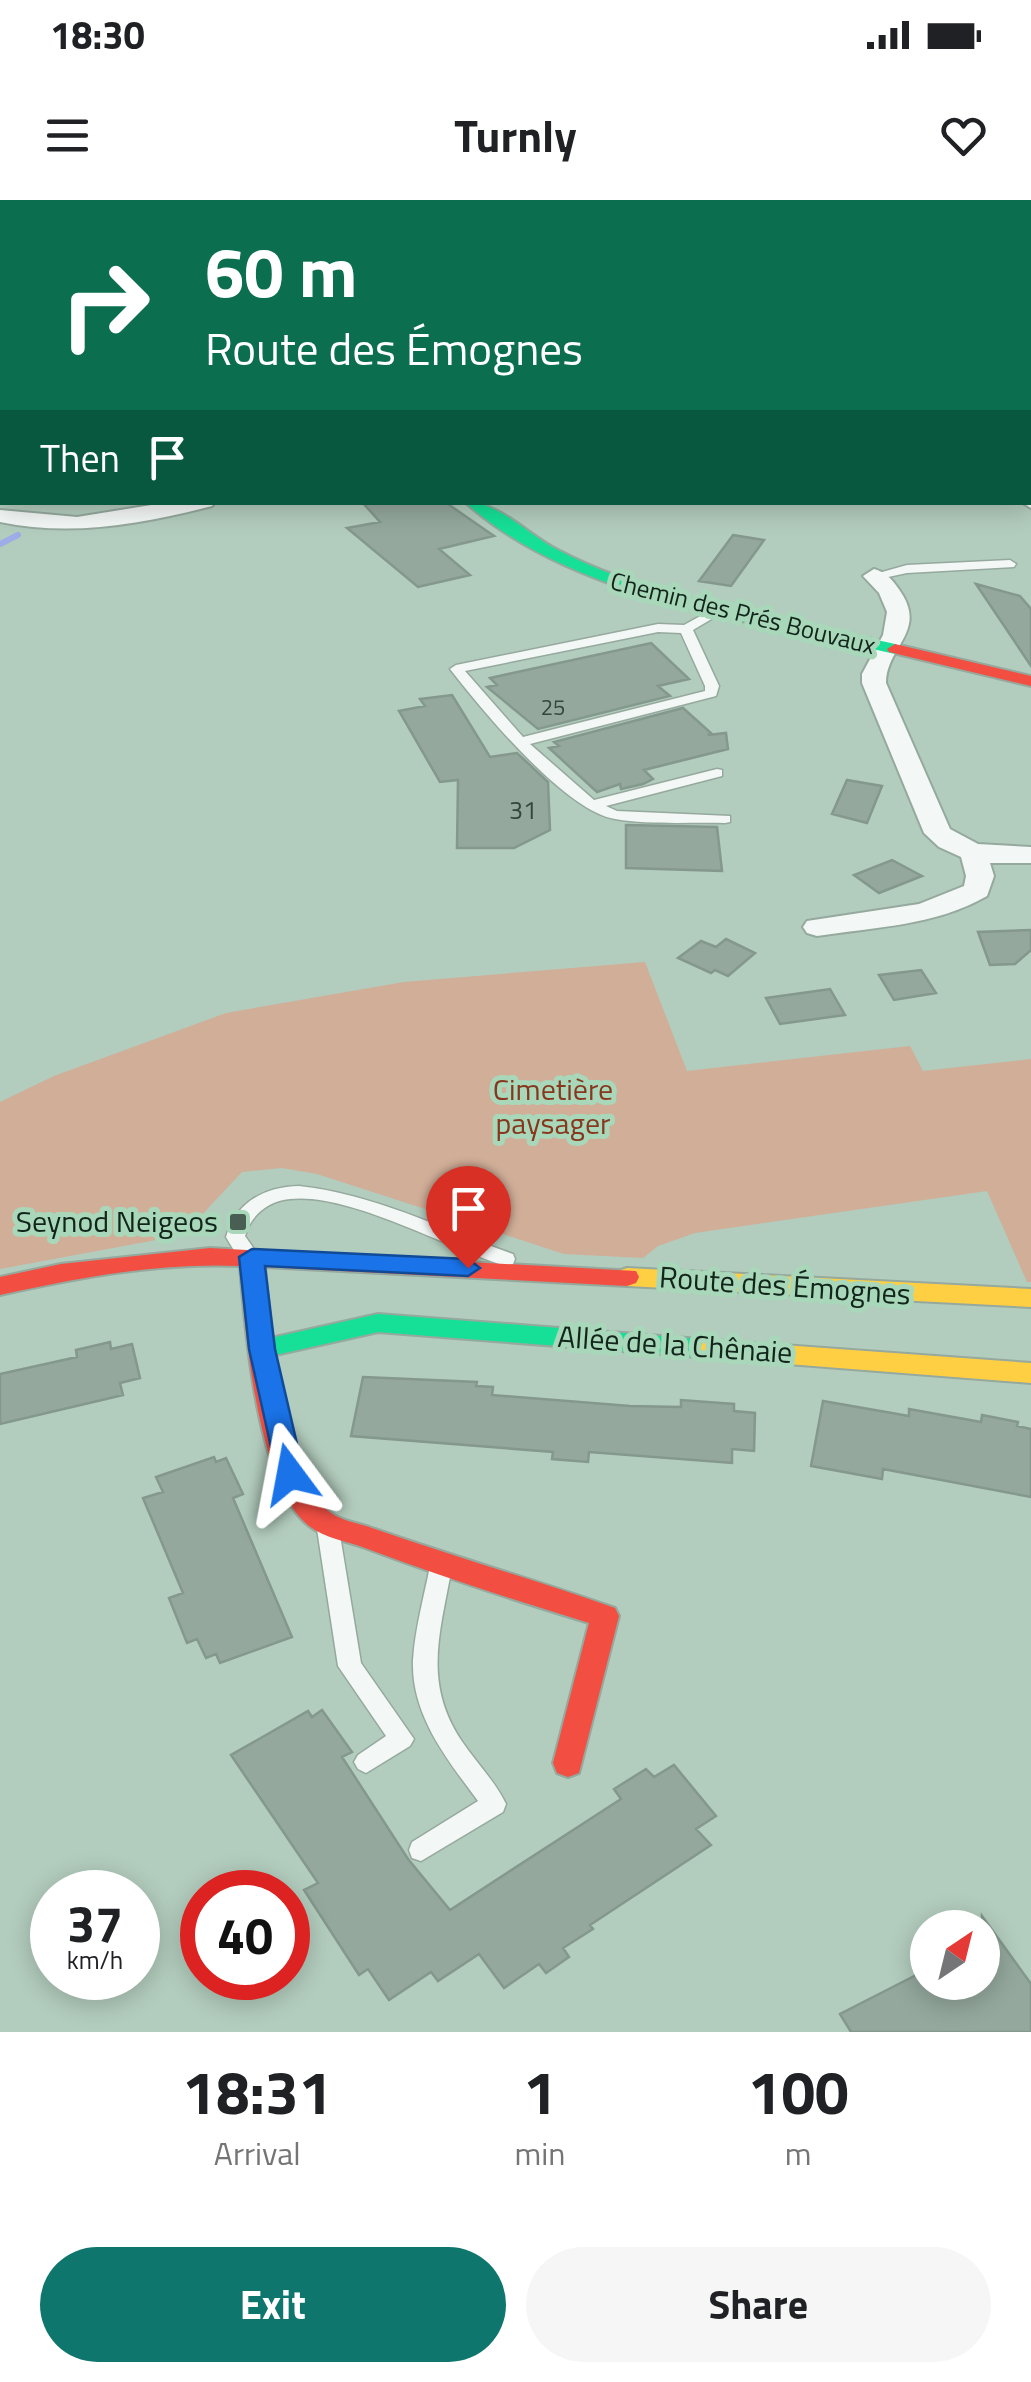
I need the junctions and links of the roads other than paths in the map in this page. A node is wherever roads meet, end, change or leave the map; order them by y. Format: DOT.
graph roads {
  1 [pos="186,505"];
  2 [pos="477,505"];
  3 [pos="0,516"];
  4 [pos="1010,564"];
  5 [pos="874,576"];
  6 [pos="719,611"];
  7 [pos="686,630"];
  8 [pos="887,649"];
  9 [pos="1031,682"];
  10 [pos="520,742"];
  11 [pos="716,773"];
  12 [pos="591,805"];
  13 [pos="725,818"];
  14 [pos="974,854"];
  15 [pos="1031,855"];
  16 [pos="816,927"];
  17 [pos="252,1257"];
  18 [pos="540,1271"];
  19 [pos="0,1286"];
  20 [pos="1031,1298"];
  21 [pos="262,1349"];
  22 [pos="1031,1373"];
  23 [pos="327,1524"];
  24 [pos="441,1566"];
  25 [pos="366,1762"];
  26 [pos="568,1762"];
  27 [pos="420,1850"];
  1 -- 3 [label="street"];
  2 -- 6 [label="street, Chemin des Prés Bouvaux"];
  4 -- 5 [label="lane"];
  5 -- 8 [label="street"];
  6 -- 7 [label="lane"];
  6 -- 8 [label="street, Chemin des Prés Bouvaux"];
  7 -- 10 [label="lane"];
  7 -- 10 [label="lane"];
  8 -- 9 [label="street, Chemin des Prés Bouvaux"];
  8 -- 14 [label="street"];
  10 -- 12 [label="lane"];
  11 -- 12 [label="lane"];
  12 -- 13 [label="lane"];
  14 -- 15 [label="street"];
  14 -- 16 [label="street"];
  17 -- 18 [label="street, Route des Émognes"];
  17 -- 18 [label="lane, Route des Émognes"];
  17 -- 19 [label="street, Route des Émognes"];
  17 -- 21 [label="street"];
  18 -- 20 [label="street, Route des Émognes"];
  21 -- 22 [label="street, Allée de la Chênaie"];
  21 -- 23 [label="street"];
  23 -- 24 [label="street"];
  23 -- 25 [label="lane"];
  24 -- 26 [label="street"];
  24 -- 27 [label="lane"];
}
